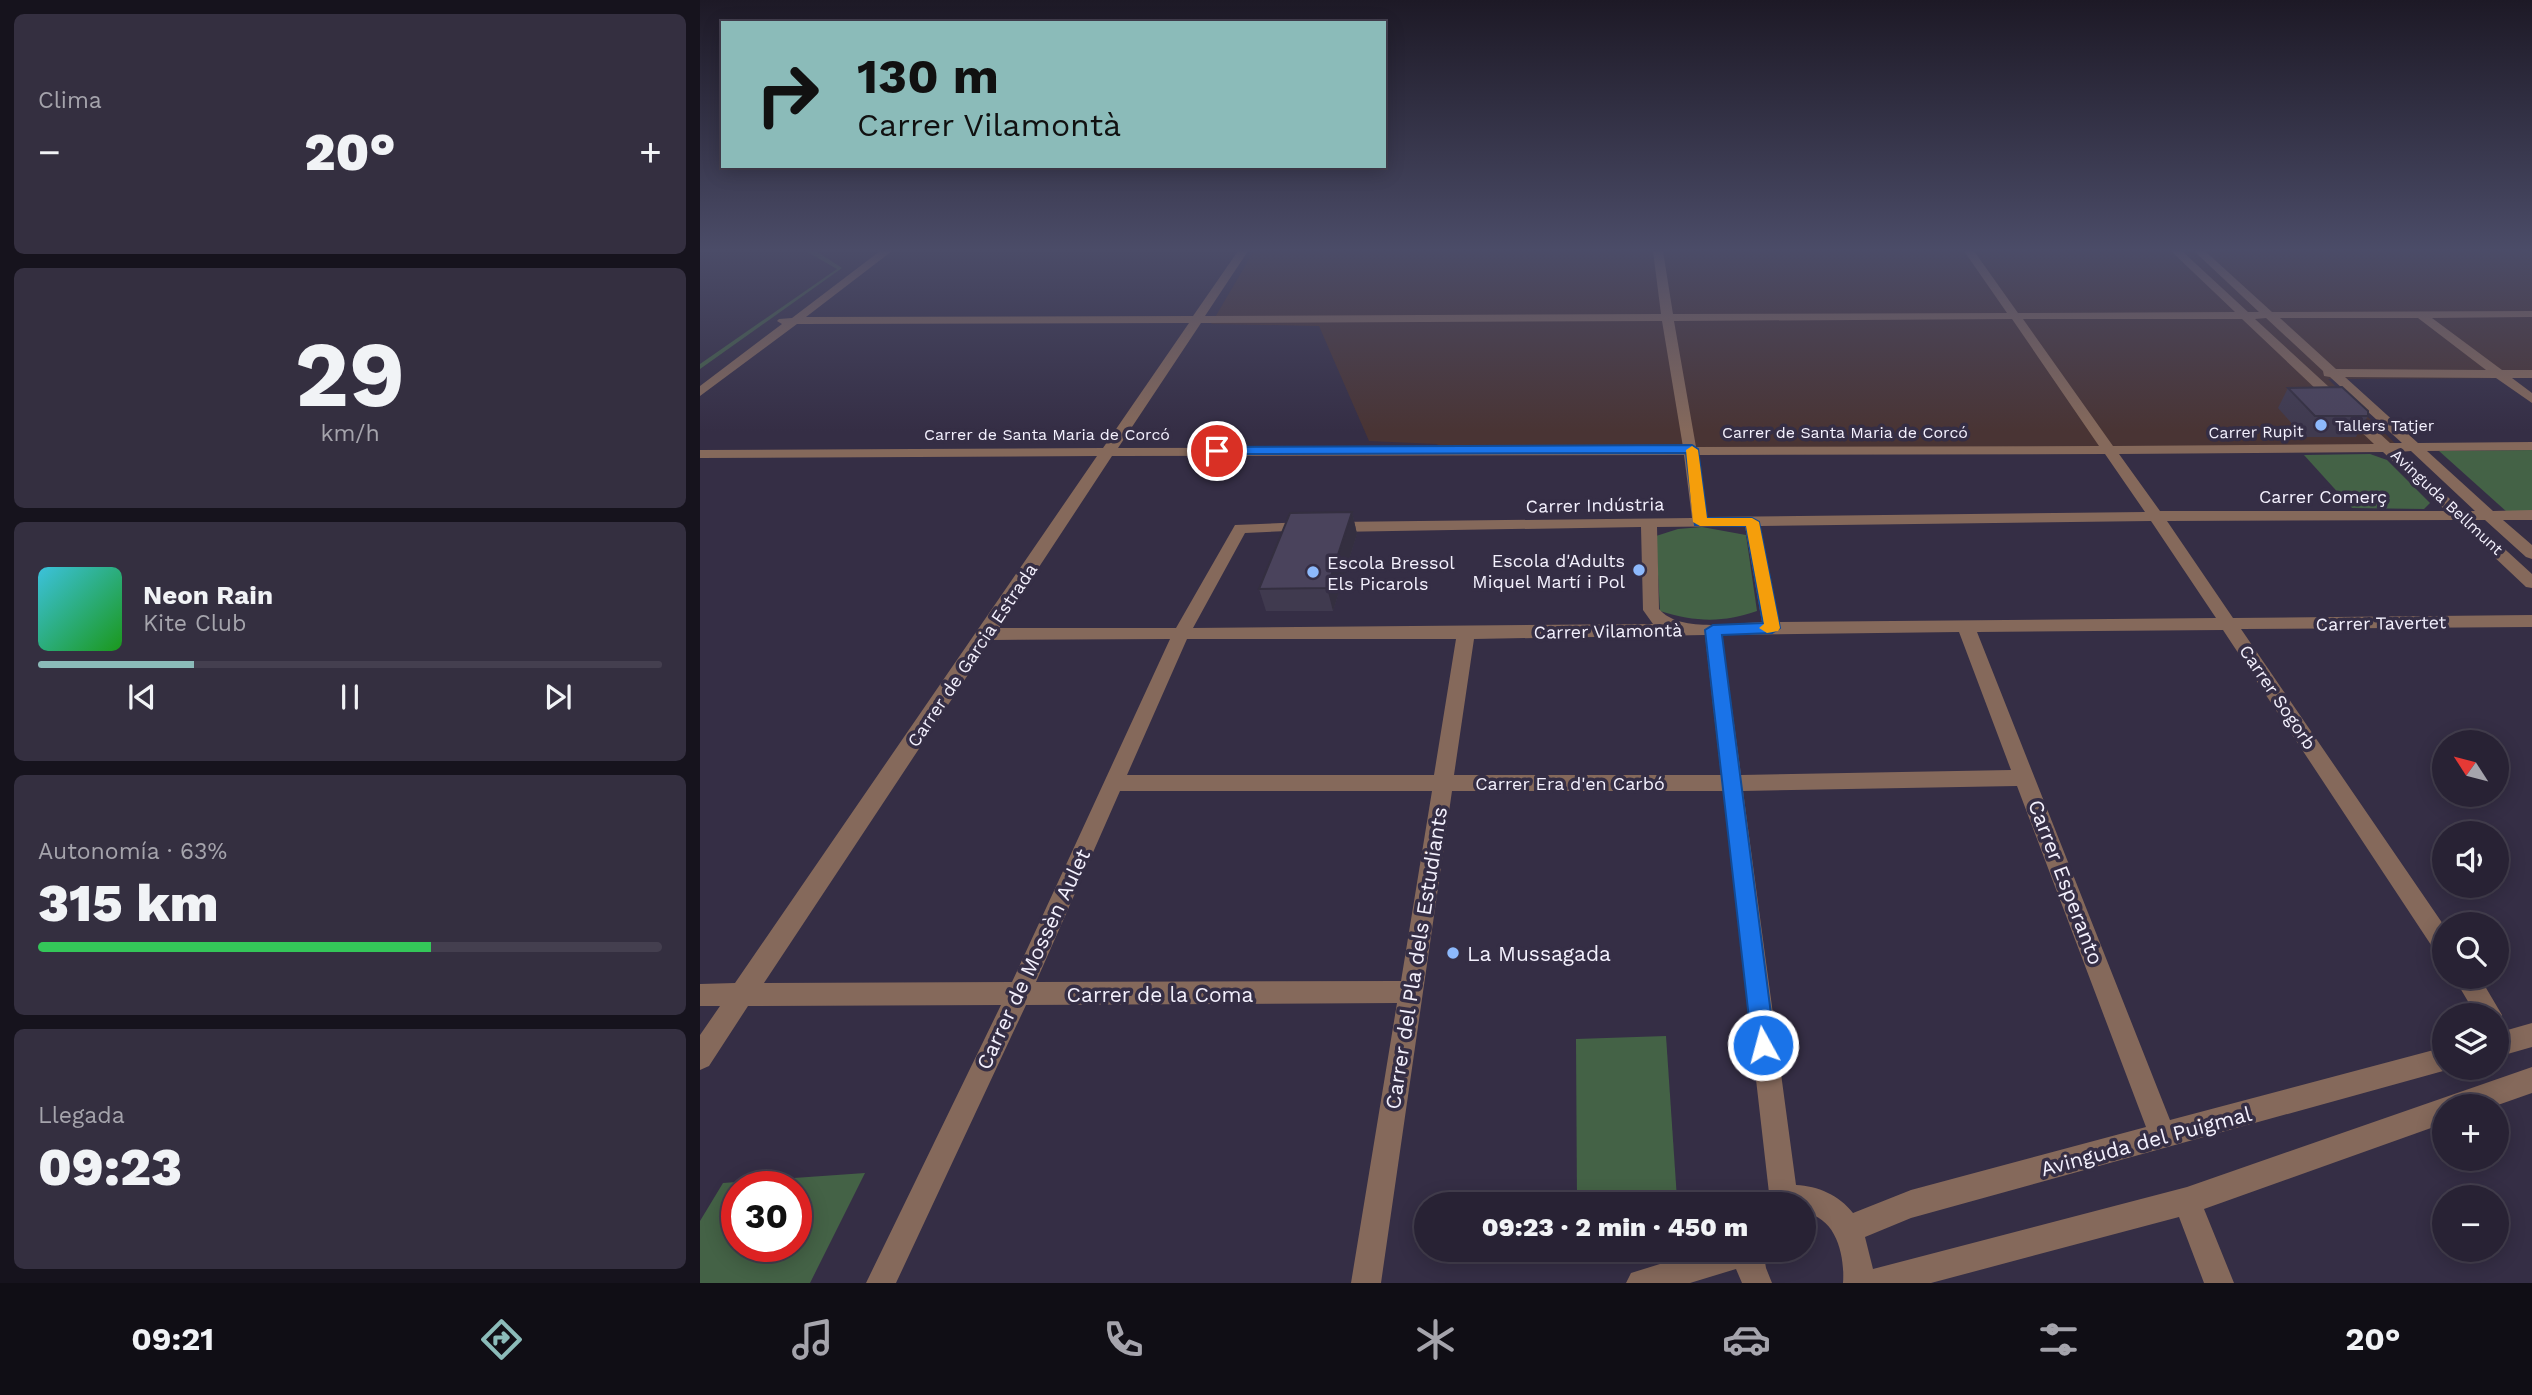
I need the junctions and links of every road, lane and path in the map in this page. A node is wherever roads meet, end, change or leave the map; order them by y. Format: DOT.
graph roads {
  1 [pos="797,311"];
  2 [pos="810,311"];
  3 [pos="1203,311"];
  4 [pos="1665,311"];
  5 [pos="2010,311"];
  6 [pos="2240,311"];
  7 [pos="2267,311"];
  8 [pos="2532,314"];
  9 [pos="2013,316"];
  10 [pos="2246,316"];
  11 [pos="2273,316"];
  12 [pos="2422,316"];
  13 [pos="1666,318"];
  14 [pos="1198,319"];
  15 [pos="783,321"];
  16 [pos="797,321"];
  17 [pos="2308,373"];
  18 [pos="2333,373"];
  19 [pos="2498,374"];
  20 [pos="2532,374"];
  21 [pos="700,382"];
  22 [pos="700,392"];
  23 [pos="2532,399"];
  24 [pos="2532,446"];
  25 [pos="2389,448"];
  26 [pos="2414,448"];
  27 [pos="1692,449"];
  28 [pos="1109,451"];
  29 [pos="2107,451"];
  30 [pos="700,454"];
  31 [pos="2460,514"];
  32 [pos="2487,514"];
  33 [pos="2532,515"];
  34 [pos="2156,516"];
  35 [pos="1700,522"];
  36 [pos="1752,522"];
  37 [pos="1649,523"];
  38 [pos="2532,554"];
  39 [pos="2532,583"];
  40 [pos="2532,621"];
  41 [pos="2229,624"];
  42 [pos="1966,627"];
  43 [pos="1772,628"];
  44 [pos="1676,629"];
  45 [pos="1713,630"];
  46 [pos="1466,633"];
  47 [pos="987,634"];
  48 [pos="1181,634"];
  49 [pos="2026,778"];
  50 [pos="1443,782"];
  51 [pos="1113,783"];
  52 [pos="1730,783"];
  53 [pos="2432,928"];
  54 [pos="1411,992"];
  55 [pos="700,995"];
  56 [pos="1018,995"];
  57 [pos="742,996"];
  58 [pos="700,1057"];
  59 [pos="2432,1063"];
  60 [pos="2532,1080"];
  61 [pos="2492,1094"];
  62 [pos="2432,1115"];
  63 [pos="2163,1137"];
  64 [pos="1779,1192"];
  65 [pos="2187,1201"];
  66 [pos="1816,1202"];
  67 [pos="1849,1229"];
  68 [pos="1710,1262"];
  69 [pos="1752,1262"];
  70 [pos="881,1283"];
  71 [pos="1366,1283"];
  72 [pos="1641,1283"];
  73 [pos="1757,1283"];
  74 [pos="1858,1283"];
  75 [pos="1875,1283"];
  76 [pos="2219,1283"];
  1 -- 15 [label="street"];
  2 -- 16 [label="street"];
  3 -- 14 [label="street, Carrer de Garcia Estrada"];
  4 -- 13 [label="street"];
  5 -- 9 [label="street, Carrer Sogorb"];
  6 -- 10 [label="street, Avinguda Bellmunt"];
  7 -- 11 [label="street, Avinguda Bellmunt"];
  8 -- 12 [label="street"];
  9 -- 10 [label="street"];
  9 -- 13 [label="street"];
  9 -- 29 [label="street, Carrer Sogorb"];
  10 -- 11 [label="street"];
  10 -- 17 [label="street, Avinguda Bellmunt"];
  11 -- 12 [label="street"];
  11 -- 18 [label="street, Avinguda Bellmunt"];
  12 -- 19 [label="street"];
  13 -- 14 [label="street"];
  13 -- 27 [label="street"];
  14 -- 16 [label="street"];
  14 -- 28 [label="street, Carrer de Garcia Estrada"];
  15 -- 16 [label="street"];
  15 -- 21 [label="street"];
  16 -- 22 [label="street"];
  17 -- 18 [label="street"];
  17 -- 25 [label="street, Avinguda Bellmunt"];
  18 -- 19 [label="street"];
  18 -- 26 [label="street, Avinguda Bellmunt"];
  19 -- 20 [label="street"];
  19 -- 23 [label="street"];
  24 -- 26 [label="street, Carrer Rupit"];
  25 -- 26 [label="street, Carrer Rupit"];
  25 -- 29 [label="street, Carrer Rupit"];
  25 -- 31 [label="street, Avinguda Bellmunt"];
  26 -- 32 [label="street, Avinguda Bellmunt"];
  27 -- 28 [label="street, Carrer de Santa Maria de Corcó"];
  27 -- 29 [label="street, Carrer de Santa Maria de Corcó"];
  27 -- 35 [label="street"];
  28 -- 30 [label="street, Carrer de Santa Maria de Corcó"];
  28 -- 47 [label="street, Carrer de Garcia Estrada"];
  29 -- 34 [label="street, Carrer Sogorb"];
  31 -- 32 [label="street, Carrer Comerç"];
  31 -- 34 [label="street, Carrer Comerç"];
  31 -- 39 [label="street, Avinguda Bellmunt"];
  32 -- 33 [label="street, Carrer Comerç"];
  32 -- 38 [label="street, Avinguda Bellmunt"];
  34 -- 36 [label="street, Carrer Indústria"];
  34 -- 41 [label="street, Carrer Sogorb"];
  35 -- 36 [label="street, Carrer Indústria"];
  35 -- 37 [label="street, Carrer Indústria"];
  36 -- 43 [label="street"];
  37 -- 44 [label="street"];
  37 -- 48 [label="street, Carrer Indústria"];
  40 -- 41 [label="street, Carrer Tavertet"];
  41 -- 42 [label="street, Carrer Vilamontà"];
  41 -- 53 [label="street, Carrer Sogorb"];
  42 -- 43 [label="street, Carrer Vilamontà"];
  42 -- 49 [label="street, Carrer Esperanto"];
  43 -- 45 [label="street, Carrer Vilamontà"];
  44 -- 45 [label="street, Carrer Vilamontà"];
  44 -- 46 [label="street, Carrer Vilamontà"];
  45 -- 52 [label="street"];
  46 -- 48 [label="street, Carrer Vilamontà"];
  46 -- 50 [label="street, Carrer del Pla dels Estudiants"];
  47 -- 48 [label="street, Carrer Vilamontà"];
  47 -- 57 [label="street, Carrer de Garcia Estrada"];
  48 -- 51 [label="street, Carrer de Mossèn Aulet"];
  49 -- 52 [label="street, Carrer Era d'en Carbó"];
  49 -- 63 [label="street, Carrer Esperanto"];
  50 -- 51 [label="street, Carrer Era d'en Carbó"];
  50 -- 52 [label="street, Carrer Era d'en Carbó"];
  50 -- 54 [label="street, Carrer del Pla dels Estudiants"];
  51 -- 56 [label="street, Carrer de Mossèn Aulet"];
  52 -- 64 [label="street"];
  54 -- 56 [label="street, Carrer de la Coma"];
  54 -- 71 [label="street, Carrer del Pla dels Estudiants"];
  55 -- 57 [label="street, Carrer de la Coma"];
  56 -- 57 [label="street, Carrer de la Coma"];
  56 -- 70 [label="street, Carrer de Mossèn Aulet"];
  57 -- 58 [label="street, Carrer de Garcia Estrada"];
  59 -- 63 [label="street, Avinguda del Puigmal"];
  60 -- 61 [label="street"];
  62 -- 65 [label="street"];
  63 -- 67 [label="street, Avinguda del Puigmal"];
  65 -- 75 [label="street"];
  65 -- 76 [label="street"];
  66 -- 67 [label="street"];
  67 -- 74 [label="street"];
  68 -- 72 [label="street"];
  69 -- 73 [label="street"];
}
